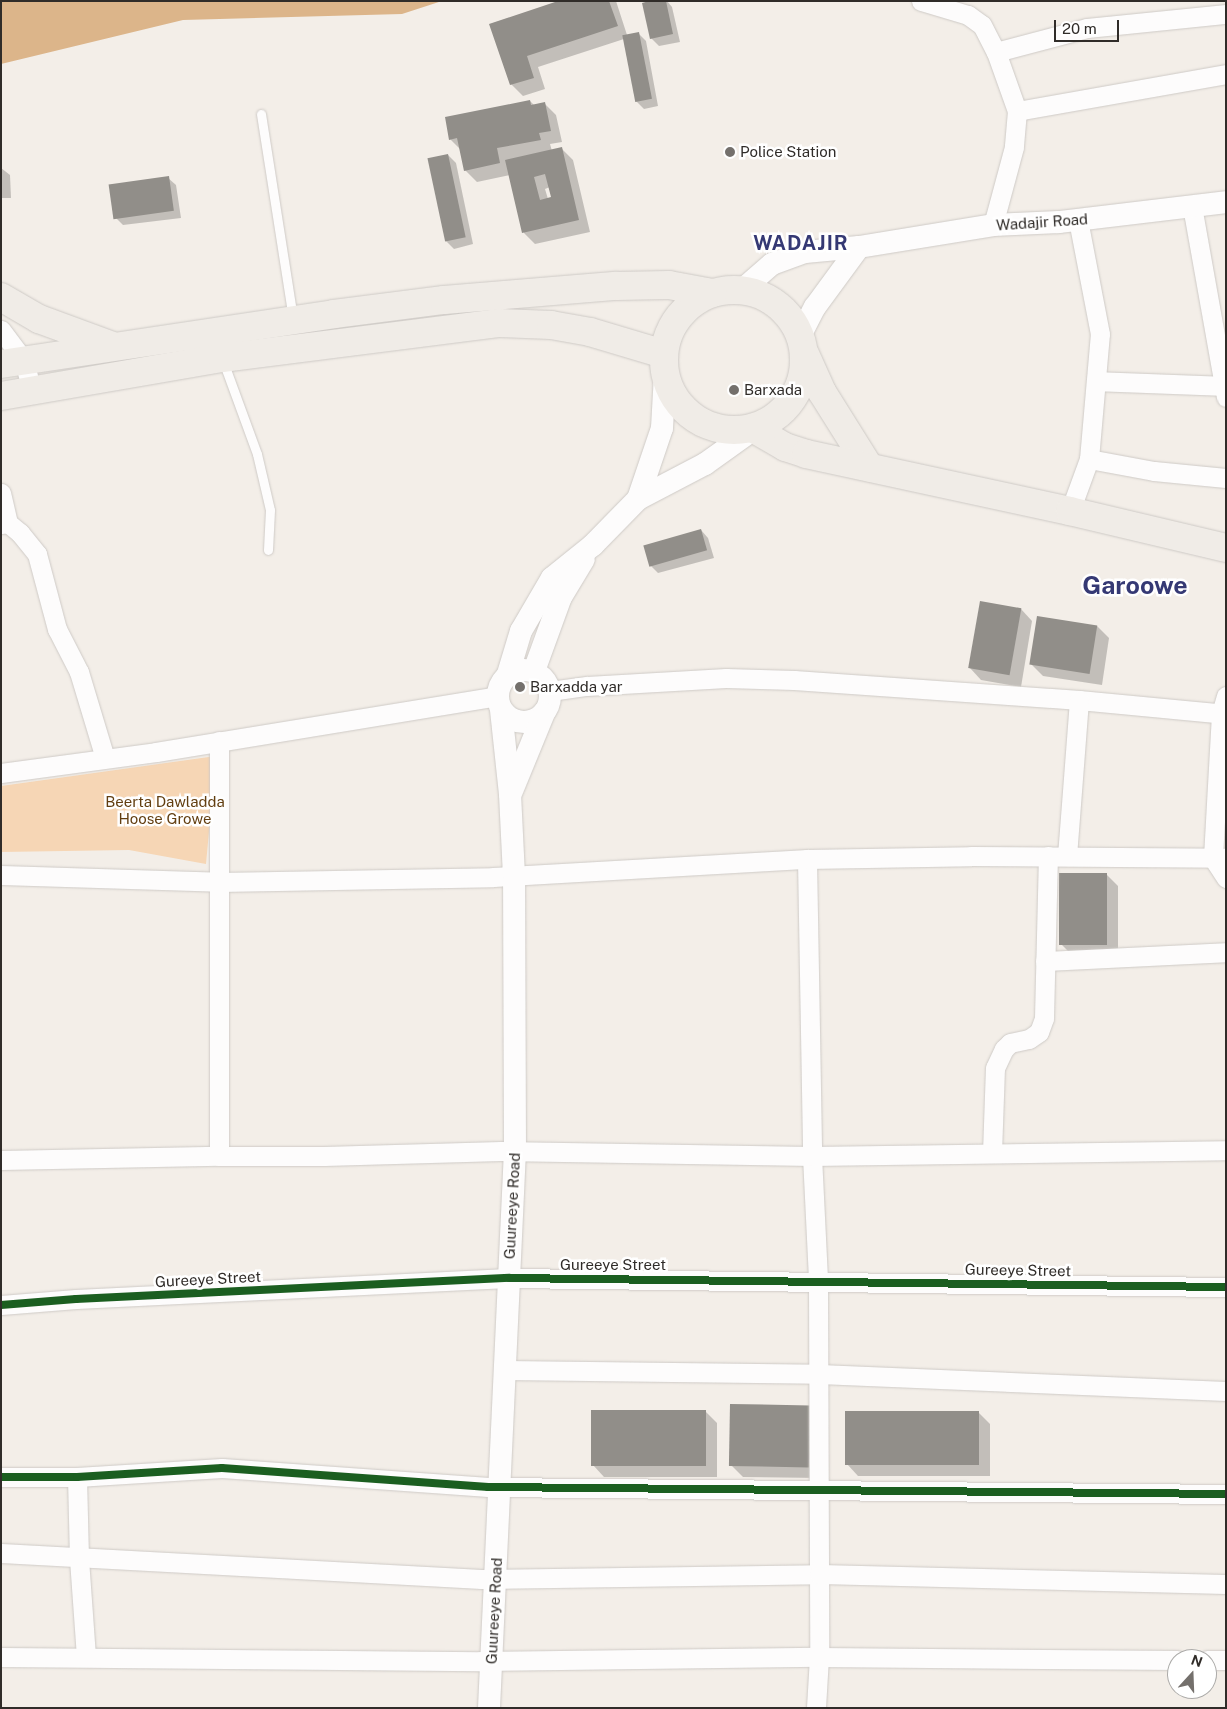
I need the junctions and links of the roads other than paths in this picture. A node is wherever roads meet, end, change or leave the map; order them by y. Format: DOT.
graph roads {
  1 [pos="920,1"];
  2 [pos="961,1"];
  3 [pos="943,10"];
  4 [pos="1226,14"];
  5 [pos="996,52"];
  6 [pos="1226,74"];
  7 [pos="1017,111"];
  8 [pos="261,114"];
  9 [pos="1226,202"];
  10 [pos="1192,206"];
  11 [pos="1078,220"];
  12 [pos="993,225"];
  13 [pos="859,247"];
  14 [pos="742,290"];
  15 [pos="712,293"];
  16 [pos="1,297"];
  17 [pos="293,320"];
  18 [pos="1,330"];
  19 [pos="803,344"];
  20 [pos="114,346"];
  21 [pos="1223,352"];
  22 [pos="222,358"];
  23 [pos="13,362"];
  24 [pos="664,364"];
  25 [pos="1096,381"];
  26 [pos="32,391"];
  27 [pos="1225,391"];
  28 [pos="1,396"];
  29 [pos="754,429"];
  30 [pos="1089,458"];
  31 [pos="869,468"];
  32 [pos="1226,478"];
  33 [pos="1,493"];
  34 [pos="638,499"];
  35 [pos="1070,511"];
  36 [pos="5,524"];
  37 [pos="593,545"];
  38 [pos="1226,548"];
  39 [pos="268,550"];
  40 [pos="534,672"];
  41 [pos="508,674"];
  42 [pos="550,691"];
  43 [pos="1078,700"];
  44 [pos="499,703"];
  45 [pos="1224,708"];
  46 [pos="544,713"];
  47 [pos="219,742"];
  48 [pos="105,758"];
  49 [pos="1,773"];
  50 [pos="510,794"];
  51 [pos="1048,856"];
  52 [pos="1067,856"];
  53 [pos="1219,858"];
  54 [pos="808,859"];
  55 [pos="1,875"];
  56 [pos="514,876"];
  57 [pos="1226,878"];
  58 [pos="219,882"];
  59 [pos="1226,952"];
  60 [pos="1045,961"];
  61 [pos="1226,1150"];
  62 [pos="515,1151"];
  63 [pos="992,1153"];
  64 [pos="219,1156"];
  65 [pos="812,1156"];
  66 [pos="1,1160"];
  67 [pos="509,1278"];
  68 [pos="818,1280"];
  69 [pos="1226,1287"];
  70 [pos="1,1305"];
  71 [pos="505,1370"];
  72 [pos="819,1374"];
  73 [pos="1226,1391"];
  74 [pos="1,1476"];
  75 [pos="77,1477"];
  76 [pos="499,1487"];
  77 [pos="820,1489"];
  78 [pos="1226,1494"];
  79 [pos="1,1553"];
  80 [pos="79,1559"];
  81 [pos="819,1574"];
  82 [pos="495,1579"];
  83 [pos="1226,1584"];
  84 [pos="86,1656"];
  85 [pos="1,1657"];
  86 [pos="819,1657"];
  87 [pos="1167,1660"];
  88 [pos="491,1661"];
  89 [pos="489,1708"];
  90 [pos="816,1708"];
  1 -- 3 [label="street"];
  2 -- 3 [label="street"];
  3 -- 5 [label="street"];
  4 -- 5 [label="street"];
  5 -- 7 [label="street"];
  6 -- 7 [label="street"];
  7 -- 12 [label="street"];
  8 -- 17 [label="lane"];
  9 -- 10 [label="street, Wadajir Road"];
  10 -- 11 [label="street, Wadajir Road"];
  10 -- 21 [label="street"];
  11 -- 12 [label="street, Wadajir Road"];
  11 -- 25 [label="street"];
  12 -- 13 [label="street, Wadajir Road"];
  13 -- 14 [label="street, Wadajir Road"];
  13 -- 19 [label="street"];
  14 -- 15 [label="main road"];
  14 -- 19 [label="main road"];
  15 -- 17 [label="main road"];
  15 -- 24 [label="main road"];
  16 -- 20 [label="main road"];
  17 -- 20 [label="main road"];
  18 -- 23 [label="street"];
  19 -- 29 [label="main road"];
  19 -- 31 [label="main road"];
  20 -- 23 [label="main road"];
  21 -- 27 [label="street"];
  22 -- 24 [label="main road"];
  22 -- 26 [label="main road"];
  22 -- 39 [label="lane"];
  23 -- 26 [label="street"];
  24 -- 29 [label="main road"];
  24 -- 34 [label="street"];
  25 -- 27 [label="street"];
  25 -- 30 [label="street"];
  26 -- 28 [label="main road"];
  29 -- 31 [label="main road"];
  29 -- 34 [label="street"];
  30 -- 32 [label="street"];
  30 -- 35 [label="street"];
  31 -- 35 [label="main road"];
  33 -- 36 [label="street"];
  34 -- 37 [label="street"];
  35 -- 38 [label="main road"];
  36 -- 48 [label="street"];
  37 -- 40 [label="street"];
  37 -- 41 [label="street"];
  40 -- 41 [label="street"];
  40 -- 42 [label="street"];
  41 -- 44 [label="street"];
  42 -- 43 [label="street"];
  42 -- 46 [label="street"];
  43 -- 45 [label="street"];
  43 -- 52 [label="street"];
  44 -- 46 [label="street"];
  44 -- 47 [label="street"];
  44 -- 50 [label="street, Guureeye Road"];
  45 -- 53 [label="street"];
  46 -- 50 [label="street"];
  47 -- 48 [label="street"];
  47 -- 58 [label="street"];
  48 -- 49 [label="street"];
  50 -- 56 [label="street, Guureeye Road"];
  51 -- 52 [label="street"];
  51 -- 54 [label="street"];
  51 -- 60 [label="street"];
  52 -- 53 [label="street"];
  53 -- 57 [label="street"];
  54 -- 56 [label="street"];
  54 -- 65 [label="street"];
  55 -- 58 [label="street"];
  56 -- 58 [label="street"];
  56 -- 62 [label="street, Guureeye Road"];
  58 -- 64 [label="street"];
  59 -- 60 [label="street"];
  60 -- 63 [label="street"];
  61 -- 63 [label="street"];
  62 -- 64 [label="street"];
  62 -- 65 [label="street"];
  62 -- 67 [label="street, Guureeye Road"];
  63 -- 65 [label="street"];
  64 -- 66 [label="street"];
  65 -- 68 [label="street"];
  67 -- 68 [label="street, Gureeye Street"];
  67 -- 70 [label="street, Gureeye Street"];
  67 -- 71 [label="street, Guureeye Road"];
  68 -- 69 [label="street, Gureeye Street"];
  68 -- 72 [label="street"];
  71 -- 72 [label="street"];
  71 -- 76 [label="street, Guureeye Road"];
  72 -- 73 [label="street"];
  72 -- 77 [label="street"];
  74 -- 75 [label="street"];
  75 -- 76 [label="street"];
  75 -- 80 [label="street"];
  76 -- 77 [label="street"];
  76 -- 82 [label="street, Guureeye Road"];
  77 -- 78 [label="street"];
  77 -- 81 [label="street"];
  79 -- 80 [label="street"];
  80 -- 82 [label="street"];
  80 -- 84 [label="street"];
  81 -- 82 [label="street"];
  81 -- 83 [label="street"];
  81 -- 86 [label="street"];
  82 -- 88 [label="street, Guureeye Road"];
  84 -- 85 [label="street"];
  84 -- 88 [label="street"];
  86 -- 87 [label="street"];
  86 -- 88 [label="street"];
  86 -- 90 [label="street"];
  88 -- 89 [label="street, Guureeye Road"];
}
